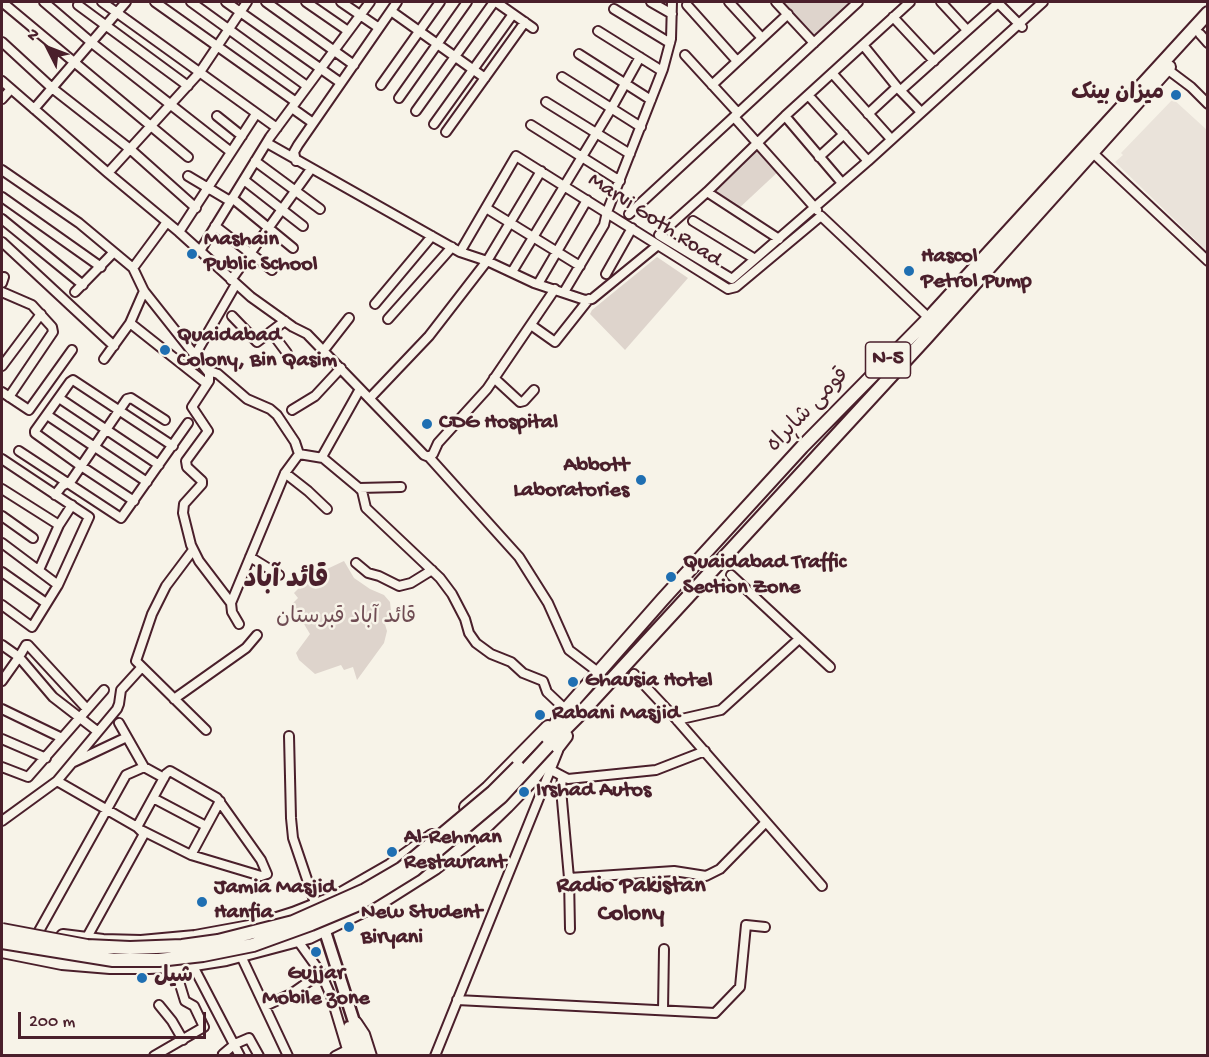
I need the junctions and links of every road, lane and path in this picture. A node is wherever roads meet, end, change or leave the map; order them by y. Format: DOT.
graph roads {
  1 [pos="2,2"];
  2 [pos="44,2"];
  3 [pos="102,2"];
  4 [pos="126,2"];
  5 [pos="154,2"];
  6 [pos="191,2"];
  7 [pos="226,2"];
  8 [pos="247,2"];
  9 [pos="269,2"];
  10 [pos="306,2"];
  11 [pos="341,2"];
  12 [pos="369,2"];
  13 [pos="398,2"];
  14 [pos="440,2"];
  15 [pos="467,2"];
  16 [pos="495,2"];
  17 [pos="651,2"];
  18 [pos="672,2"];
  19 [pos="729,2"];
  20 [pos="776,2"];
  21 [pos="858,2"];
  22 [pos="910,2"];
  23 [pos="941,2"];
  24 [pos="997,2"];
  25 [pos="1043,2"];
  26 [pos="165,4"];
  27 [pos="78,5"];
  28 [pos="687,5"];
  29 [pos="614,9"];
  30 [pos="391,11"];
  31 [pos="240,12"];
  32 [pos="117,13"];
  33 [pos="1208,13"];
  34 [pos="513,14"];
  35 [pos="672,14"];
  36 [pos="788,14"];
  37 [pos="360,15"];
  38 [pos="893,17"];
  39 [pos="525,22"];
  40 [pos="106,25"];
  41 [pos="1020,25"];
  42 [pos="379,28"];
  43 [pos="533,28"];
  44 [pos="229,29"];
  45 [pos="967,30"];
  46 [pos="348,31"];
  47 [pos="419,31"];
  48 [pos="598,31"];
  49 [pos="1205,34"];
  50 [pos="762,38"];
  51 [pos="2,42"];
  52 [pos="92,43"];
  53 [pos="670,43"];
  54 [pos="814,43"];
  55 [pos="437,44"];
  56 [pos="863,45"];
  57 [pos="218,46"];
  58 [pos="334,50"];
  59 [pos="579,54"];
  60 [pos="455,55"];
  61 [pos="685,55"];
  62 [pos="640,57"];
  63 [pos="737,61"];
  64 [pos="934,61"];
  65 [pos="74,64"];
  66 [pos="354,65"];
  67 [pos="320,68"];
  68 [pos="473,68"];
  69 [pos="1167,69"];
  70 [pos="662,71"];
  71 [pos="200,72"];
  72 [pos="832,73"];
  73 [pos="562,77"];
  74 [pos="485,78"];
  75 [pos="2,81"];
  76 [pos="341,83"];
  77 [pos="626,84"];
  78 [pos="381,85"];
  79 [pos="712,85"];
  80 [pos="188,86"];
  81 [pos="307,86"];
  82 [pos="52,88"];
  83 [pos="899,88"];
  84 [pos="11,89"];
  85 [pos="808,95"];
  86 [pos="399,98"];
  87 [pos="2,99"];
  88 [pos="651,100"];
  89 [pos="546,102"];
  90 [pos="1208,104"];
  91 [pos="170,105"];
  92 [pos="294,105"];
  93 [pos="34,109"];
  94 [pos="611,109"];
  95 [pos="416,111"];
  96 [pos="921,112"];
  97 [pos="256,114"];
  98 [pos="868,114"];
  99 [pos="736,115"];
  100 [pos="217,116"];
  101 [pos="785,116"];
  102 [pos="313,123"];
  103 [pos="434,124"];
  104 [pos="531,125"];
  105 [pos="150,127"];
  106 [pos="641,127"];
  107 [pos="277,128"];
  108 [pos="446,132"];
  109 [pos="596,133"];
  110 [pos="844,135"];
  111 [pos="242,136"];
  112 [pos="891,139"];
  113 [pos="757,142"];
  114 [pos="267,143"];
  115 [pos="130,149"];
  116 [pos="231,152"];
  117 [pos="1093,153"];
  118 [pos="630,154"];
  119 [pos="188,157"];
  120 [pos="581,157"];
  121 [pos="819,157"];
  122 [pos="255,161"];
  123 [pos="296,161"];
  124 [pos="868,161"];
  125 [pos="311,169"];
  126 [pos="2,170"];
  127 [pos="541,171"];
  128 [pos="108,173"];
  129 [pos="188,176"];
  130 [pos="244,180"];
  131 [pos="620,181"];
  132 [pos="842,183"];
  133 [pos="564,185"];
  134 [pos="208,188"];
  135 [pos="295,191"];
  136 [pos="706,192"];
  137 [pos="2,197"];
  138 [pos="231,200"];
  139 [pos="587,200"];
  140 [pos="815,207"];
  141 [pos="196,208"];
  142 [pos="486,208"];
  143 [pos="283,209"];
  144 [pos="320,209"];
  145 [pos="607,212"];
  146 [pos="629,214"];
  147 [pos="821,216"];
  148 [pos="2,219"];
  149 [pos="693,221"];
  150 [pos="167,222"];
  151 [pos="509,222"];
  152 [pos="215,226"];
  153 [pos="303,226"];
  154 [pos="632,228"];
  155 [pos="269,229"];
  156 [pos="179,232"];
  157 [pos="432,236"];
  158 [pos="532,238"];
  159 [pos="779,239"];
  160 [pos="2,242"];
  161 [pos="658,245"];
  162 [pos="452,247"];
  163 [pos="293,248"];
  164 [pos="200,250"];
  165 [pos="557,251"];
  166 [pos="113,252"];
  167 [pos="460,252"];
  168 [pos="250,253"];
  169 [pos="755,260"];
  170 [pos="487,261"];
  171 [pos="1208,261"];
  172 [pos="580,266"];
  173 [pos="101,267"];
  174 [pos="133,268"];
  175 [pos="272,270"];
  176 [pos="512,272"];
  177 [pos="606,274"];
  178 [pos="234,282"];
  179 [pos="538,284"];
  180 [pos="83,285"];
  181 [pos="555,289"];
  182 [pos="144,291"];
  183 [pos="2,292"];
  184 [pos="75,292"];
  185 [pos="564,292"];
  186 [pos="589,299"];
  187 [pos="375,304"];
  188 [pos="41,314"];
  189 [pos="232,316"];
  190 [pos="349,318"];
  191 [pos="929,318"];
  192 [pos="388,319"];
  193 [pos="285,321"];
  194 [pos="130,323"];
  195 [pos="531,325"];
  196 [pos="272,333"];
  197 [pos="114,346"];
  198 [pos="72,350"];
  199 [pos="324,350"];
  200 [pos="287,353"];
  201 [pos="195,355"];
  202 [pos="104,359"];
  203 [pos="2,366"];
  204 [pos="341,368"];
  205 [pos="207,370"];
  206 [pos="494,378"];
  207 [pos="207,384"];
  208 [pos="360,388"];
  209 [pos="534,390"];
  210 [pos="2,392"];
  211 [pos="9,397"];
  212 [pos="59,398"];
  213 [pos="370,398"];
  214 [pos="120,410"];
  215 [pos="292,410"];
  216 [pos="47,415"];
  217 [pos="165,420"];
  218 [pos="188,423"];
  219 [pos="107,430"];
  220 [pos="173,446"];
  221 [pos="94,448"];
  222 [pos="19,451"];
  223 [pos="299,454"];
  224 [pos="429,457"];
  225 [pos="323,458"];
  226 [pos="2,459"];
  227 [pos="159,465"];
  228 [pos="81,466"];
  229 [pos="285,473"];
  230 [pos="147,482"];
  231 [pos="67,484"];
  232 [pos="400,487"];
  233 [pos="359,488"];
  234 [pos="2,489"];
  235 [pos="55,495"];
  236 [pos="134,501"];
  237 [pos="72,505"];
  238 [pos="327,509"];
  239 [pos="2,516"];
  240 [pos="59,525"];
  241 [pos="33,538"];
  242 [pos="2,543"];
  243 [pos="193,550"];
  244 [pos="250,557"];
  245 [pos="356,563"];
  246 [pos="39,570"];
  247 [pos="432,570"];
  248 [pos="2,573"];
  249 [pos="279,575"];
  250 [pos="732,575"];
  251 [pos="58,585"];
  252 [pos="46,603"];
  253 [pos="231,603"];
  254 [pos="2,605"];
  255 [pos="239,624"];
  256 [pos="257,635"];
  257 [pos="799,639"];
  258 [pos="2,645"];
  259 [pos="18,657"];
  260 [pos="830,667"];
  261 [pos="141,668"];
  262 [pos="598,672"];
  263 [pos="634,674"];
  264 [pos="2,681"];
  265 [pos="105,690"];
  266 [pos="174,699"];
  267 [pos="566,708"];
  268 [pos="2,709"];
  269 [pos="87,709"];
  270 [pos="79,718"];
  271 [pos="678,720"];
  272 [pos="119,723"];
  273 [pos="206,730"];
  274 [pos="97,731"];
  275 [pos="289,736"];
  276 [pos="127,737"];
  277 [pos="62,738"];
  278 [pos="2,740"];
  279 [pos="552,743"];
  280 [pos="705,751"];
  281 [pos="46,758"];
  282 [pos="72,763"];
  283 [pos="2,767"];
  284 [pos="144,767"];
  285 [pos="551,770"];
  286 [pos="562,777"];
  287 [pos="164,778"];
  288 [pos="57,781"];
  289 [pos="153,798"];
  290 [pos="220,801"];
  291 [pos="107,809"];
  292 [pos="2,821"];
  293 [pos="766,822"];
  294 [pos="206,826"];
  295 [pos="140,829"];
  296 [pos="191,855"];
  297 [pos="569,878"];
  298 [pos="822,886"];
  299 [pos="314,907"];
  300 [pos="2,924"];
  301 [pos="765,927"];
  302 [pos="570,928"];
  303 [pos="2,930"];
  304 [pos="39,932"];
  305 [pos="323,932"];
  306 [pos="86,939"];
  307 [pos="298,941"];
  308 [pos="2,942"];
  309 [pos="664,949"];
  310 [pos="2,951"];
  311 [pos="241,956"];
  312 [pos="192,964"];
  313 [pos="174,965"];
  314 [pos="321,973"];
  315 [pos="457,1000"];
  316 [pos="159,1005"];
  317 [pos="265,1006"];
  318 [pos="663,1010"];
  319 [pos="351,1014"];
  320 [pos="183,1040"];
  321 [pos="235,1044"];
  322 [pos="352,1046"];
  323 [pos="154,1056"];
  324 [pos="224,1056"];
  325 [pos="240,1056"];
  326 [pos="259,1056"];
  327 [pos="288,1056"];
  328 [pos="335,1056"];
  329 [pos="357,1056"];
  330 [pos="365,1056"];
  331 [pos="372,1056"];
  332 [pos="435,1056"];
  1 -- 65 [label="street"];
  2 -- 52 [label="street"];
  3 -- 32 [label="street"];
  4 -- 32 [label="street"];
  5 -- 26 [label="street"];
  6 -- 44 [label="street"];
  7 -- 31 [label="street"];
  8 -- 31 [label="street"];
  9 -- 58 [label="street"];
  10 -- 46 [label="street"];
  11 -- 37 [label="street"];
  12 -- 37 [label="street"];
  13 -- 30 [label="street"];
  14 -- 47 [label="street"];
  15 -- 55 [label="street"];
  16 -- 34 [label="street"];
  16 -- 60 [label="street"];
  17 -- 35 [label="street"];
  18 -- 35 [label="street"];
  19 -- 50 [label="street"];
  20 -- 36 [label="street"];
  21 -- 54 [label="street"];
  22 -- 38 [label="street"];
  23 -- 45 [label="street"];
  24 -- 41 [label="street"];
  24 -- 45 [label="street"];
  25 -- 41 [label="street"];
  26 -- 57 [label="street"];
  27 -- 40 [label="street"];
  28 -- 63 [label="street"];
  29 -- 53 [label="street"];
  30 -- 42 [label="street"];
  30 -- 47 [label="street"];
  31 -- 44 [label="street"];
  31 -- 67 [label="street"];
  32 -- 40 [label="street"];
  32 -- 71 [label="street"];
  33 -- 191 [label="highway, قومی شاہراہ / N-5"];
  34 -- 39 [label="street"];
  34 -- 68 [label="street"];
  35 -- 53 [label="street"];
  36 -- 50 [label="street"];
  36 -- 54 [label="street"];
  37 -- 42 [label="street"];
  37 -- 46 [label="street"];
  38 -- 56 [label="street"];
  38 -- 64 [label="street"];
  39 -- 43 [label="street"];
  39 -- 74 [label="street"];
  40 -- 52 [label="street"];
  40 -- 80 [label="street"];
  41 -- 96 [label="street"];
  42 -- 66 [label="street"];
  44 -- 57 [label="street"];
  44 -- 81 [label="street"];
  45 -- 64 [label="street"];
  46 -- 58 [label="street"];
  47 -- 55 [label="street"];
  47 -- 78 [label="street"];
  48 -- 62 [label="street"];
  49 -- 69 [label="highway, قومی شاہراہ / N-5"];
  50 -- 63 [label="street"];
  51 -- 82 [label="street"];
  52 -- 65 [label="street"];
  52 -- 91 [label="street"];
  53 -- 70 [label="street"];
  54 -- 99 [label="street"];
  55 -- 60 [label="street"];
  55 -- 86 [label="street"];
  56 -- 72 [label="street"];
  56 -- 83 [label="street"];
  57 -- 71 [label="street"];
  57 -- 92 [label="street"];
  58 -- 66 [label="street"];
  58 -- 67 [label="street"];
  59 -- 77 [label="street"];
  60 -- 68 [label="street"];
  60 -- 95 [label="street"];
  61 -- 79 [label="street"];
  62 -- 70 [label="street"];
  62 -- 77 [label="street"];
  63 -- 79 [label="street"];
  64 -- 83 [label="street"];
  65 -- 82 [label="street"];
  65 -- 105 [label="street"];
  66 -- 76 [label="street"];
  67 -- 76 [label="street"];
  67 -- 81 [label="street"];
  68 -- 74 [label="street"];
  68 -- 103 [label="street"];
  69 -- 90 [label="street"];
  69 -- 117 [label="highway, قومی شاہراہ / N-5"];
  70 -- 88 [label="street"];
  71 -- 80 [label="street"];
  71 -- 97 [label="street"];
  72 -- 85 [label="street"];
  72 -- 98 [label="street"];
  73 -- 94 [label="street"];
  74 -- 108 [label="street"];
  75 -- 84 [label="street"];
  76 -- 102 [label="street"];
  77 -- 88 [label="street"];
  77 -- 94 [label="street"];
  79 -- 99 [label="street"];
  80 -- 91 [label="street"];
  81 -- 92 [label="street"];
  82 -- 93 [label="street"];
  82 -- 115 [label="street"];
  83 -- 96 [label="street"];
  83 -- 98 [label="street"];
  84 -- 87 [label="street"];
  84 -- 93 [label="street"];
  85 -- 101 [label="street"];
  85 -- 110 [label="street"];
  88 -- 106 [label="street"];
  89 -- 109 [label="street"];
  91 -- 105 [label="street"];
  91 -- 116 [label="street"];
  92 -- 102 [label="street"];
  92 -- 107 [label="street"];
  93 -- 128 [label="street"];
  94 -- 106 [label="street"];
  94 -- 109 [label="street"];
  96 -- 112 [label="street"];
  97 -- 107 [label="street"];
  97 -- 111 [label="street"];
  98 -- 112 [label="street"];
  99 -- 113 [label="street"];
  99 -- 146 [label="street"];
  100 -- 111 [label="street"];
  101 -- 113 [label="street"];
  101 -- 121 [label="street"];
  102 -- 123 [label="street"];
  104 -- 120 [label="street"];
  105 -- 115 [label="street"];
  105 -- 119 [label="street"];
  106 -- 118 [label="street"];
  107 -- 114 [label="street"];
  109 -- 118 [label="street"];
  109 -- 120 [label="street"];
  110 -- 121 [label="street"];
  110 -- 124 [label="street"];
  111 -- 116 [label="street"];
  112 -- 124 [label="street"];
  113 -- 136 [label="street"];
  113 -- 140 [label="street"];
  114 -- 122 [label="street"];
  114 -- 123 [label="street"];
  115 -- 128 [label="street"];
  115 -- 141 [label="street"];
  116 -- 134 [label="street"];
  117 -- 171 [label="street"];
  117 -- 279 [label="highway, قومی شاہراہ / N-5"];
  118 -- 131 [label="street"];
  120 -- 131 [label="street"];
  120 -- 133 [label="street"];
  121 -- 132 [label="street"];
  122 -- 130 [label="street"];
  122 -- 135 [label="street"];
  123 -- 125 [label="street"];
  124 -- 132 [label="street"];
  125 -- 135 [label="street"];
  125 -- 157 [label="street"];
  126 -- 166 [label="street"];
  127 -- 133 [label="street, Marvi Goth Road"];
  127 -- 142 [label="street, Marvi Goth Road"];
  127 -- 151 [label="street"];
  128 -- 150 [label="street"];
  129 -- 134 [label="street"];
  130 -- 138 [label="street"];
  130 -- 143 [label="street"];
  131 -- 145 [label="street"];
  132 -- 140 [label="street"];
  133 -- 139 [label="street, Marvi Goth Road"];
  133 -- 158 [label="street"];
  134 -- 138 [label="street"];
  134 -- 141 [label="street"];
  135 -- 143 [label="street"];
  135 -- 144 [label="street"];
  136 -- 159 [label="street"];
  136 -- 169 [label="street"];
  137 -- 173 [label="street"];
  138 -- 152 [label="street"];
  138 -- 155 [label="street"];
  139 -- 145 [label="street, Marvi Goth Road"];
  139 -- 165 [label="street"];
  140 -- 147 [label="street"];
  140 -- 159 [label="street"];
  141 -- 156 [label="street"];
  142 -- 151 [label="street"];
  142 -- 167 [label="street"];
  143 -- 153 [label="street"];
  143 -- 155 [label="street"];
  145 -- 154 [label="street, Marvi Goth Road"];
  145 -- 172 [label="street"];
  147 -- 161 [label="street, Marvi Goth Road"];
  147 -- 191 [label="street"];
  148 -- 180 [label="street"];
  149 -- 169 [label="street"];
  150 -- 156 [label="street"];
  150 -- 174 [label="street"];
  151 -- 158 [label="street"];
  151 -- 170 [label="street"];
  152 -- 164 [label="street"];
  152 -- 168 [label="street"];
  154 -- 161 [label="street, Marvi Goth Road"];
  154 -- 177 [label="street"];
  155 -- 163 [label="street"];
  155 -- 168 [label="street"];
  156 -- 164 [label="street"];
  157 -- 162 [label="street"];
  157 -- 187 [label="street"];
  158 -- 165 [label="street"];
  158 -- 176 [label="street"];
  159 -- 169 [label="street"];
  160 -- 197 [label="street"];
  161 -- 186 [label="street"];
  162 -- 167 [label="street"];
  162 -- 192 [label="street"];
  164 -- 178 [label="street"];
  165 -- 172 [label="street"];
  165 -- 179 [label="street"];
  166 -- 173 [label="street"];
  166 -- 174 [label="street"];
  167 -- 170 [label="street"];
  168 -- 175 [label="street"];
  168 -- 178 [label="street"];
  170 -- 176 [label="street"];
  170 -- 213 [label="street"];
  172 -- 185 [label="street"];
  173 -- 180 [label="street"];
  174 -- 182 [label="street"];
  176 -- 179 [label="street"];
  178 -- 193 [label="street"];
  178 -- 201 [label="street"];
  179 -- 181 [label="street"];
  180 -- 184 [label="street"];
  181 -- 185 [label="street"];
  181 -- 195 [label="street"];
  182 -- 194 [label="street"];
  182 -- 201 [label="street"];
  183 -- 188 [label="street"];
  185 -- 186 [label="street"];
  186 -- 195 [label="street"];
  188 -- 203 [label="street"];
  188 -- 211 [label="street"];
  189 -- 196 [label="street"];
  190 -- 199 [label="street"];
  191 -- 262 [label="highway, قومی شاہراہ / N-5"];
  193 -- 196 [label="street"];
  193 -- 199 [label="street"];
  194 -- 197 [label="street"];
  194 -- 207 [label="street"];
  195 -- 206 [label="street"];
  196 -- 200 [label="street"];
  197 -- 202 [label="street"];
  198 -- 211 [label="street"];
  199 -- 204 [label="street"];
  201 -- 205 [label="street"];
  204 -- 208 [label="street"];
  204 -- 215 [label="street"];
  205 -- 207 [label="street"];
  205 -- 223 [label="street"];
  206 -- 209 [label="street"];
  206 -- 224 [label="street"];
  207 -- 243 [label="street"];
  208 -- 213 [label="street"];
  208 -- 225 [label="street"];
  210 -- 211 [label="street"];
  212 -- 214 [label="street"];
  212 -- 216 [label="street"];
  212 -- 219 [label="street"];
  213 -- 224 [label="street"];
  214 -- 217 [label="street"];
  214 -- 219 [label="street"];
  214 -- 220 [label="street"];
  216 -- 221 [label="street"];
  216 -- 228 [label="street"];
  218 -- 220 [label="street"];
  219 -- 221 [label="street"];
  219 -- 227 [label="street"];
  220 -- 227 [label="street"];
  221 -- 228 [label="street"];
  221 -- 230 [label="street"];
  222 -- 231 [label="street"];
  223 -- 225 [label="street"];
  223 -- 229 [label="street"];
  224 -- 262 [label="street"];
  225 -- 233 [label="street"];
  226 -- 235 [label="street"];
  227 -- 230 [label="street"];
  228 -- 231 [label="street"];
  228 -- 236 [label="street"];
  229 -- 238 [label="street"];
  229 -- 244 [label="street"];
  230 -- 236 [label="street"];
  231 -- 235 [label="street"];
  231 -- 236 [label="street"];
  232 -- 233 [label="street"];
  233 -- 247 [label="street"];
  234 -- 240 [label="street"];
  235 -- 237 [label="street"];
  237 -- 240 [label="street"];
  237 -- 251 [label="street"];
  239 -- 241 [label="street"];
  240 -- 246 [label="street"];
  242 -- 246 [label="street"];
  243 -- 253 [label="street"];
  243 -- 261 [label="street"];
  244 -- 249 [label="street"];
  244 -- 253 [label="street"];
  245 -- 247 [label="street"];
  246 -- 251 [label="street"];
  247 -- 267 [label="street"];
  248 -- 252 [label="street"];
  250 -- 257 [label="street"];
  251 -- 252 [label="street"];
  252 -- 254 [label="street"];
  253 -- 255 [label="street"];
  256 -- 266 [label="street"];
  257 -- 260 [label="street"];
  257 -- 271 [label="street"];
  258 -- 259 [label="street"];
  259 -- 264 [label="street"];
  259 -- 269 [label="street"];
  259 -- 270 [label="street"];
  261 -- 266 [label="street"];
  261 -- 274 [label="street"];
  262 -- 267 [label="highway, قومی شاہراہ / N-5"];
  263 -- 271 [label="street"];
  265 -- 269 [label="street"];
  266 -- 273 [label="street"];
  267 -- 279 [label="highway, قومی شاہراہ / N-5"];
  267 -- 299 [label="highway"];
  268 -- 277 [label="street"];
  269 -- 270 [label="street"];
  270 -- 274 [label="street"];
  270 -- 277 [label="street"];
  271 -- 280 [label="street"];
  272 -- 276 [label="street"];
  274 -- 282 [label="street"];
  275 -- 299 [label="street"];
  276 -- 282 [label="street"];
  276 -- 284 [label="street"];
  277 -- 281 [label="street"];
  278 -- 281 [label="street"];
  279 -- 285 [label="street"];
  279 -- 303 [label="highway, N-5, bridge"];
  279 -- 305 [label="highway"];
  279 -- 308 [label="highway, N-5, bridge"];
  280 -- 286 [label="street"];
  280 -- 293 [label="street"];
  281 -- 283 [label="street"];
  282 -- 288 [label="street"];
  284 -- 287 [label="street"];
  284 -- 291 [label="street"];
  285 -- 286 [label="street"];
  285 -- 315 [label="street"];
  286 -- 297 [label="street"];
  287 -- 289 [label="street"];
  287 -- 290 [label="street"];
  288 -- 291 [label="street"];
  288 -- 292 [label="street"];
  289 -- 294 [label="street"];
  289 -- 295 [label="street"];
  290 -- 294 [label="street"];
  290 -- 296 [label="street"];
  291 -- 295 [label="street"];
  291 -- 304 [label="street"];
  293 -- 297 [label="street"];
  293 -- 298 [label="street"];
  294 -- 296 [label="street"];
  295 -- 296 [label="street"];
  295 -- 306 [label="street"];
  297 -- 302 [label="street"];
  299 -- 305 [label="main road"];
  299 -- 306 [label="highway"];
  300 -- 304 [label="highway"];
  301 -- 318 [label="street"];
  304 -- 306 [label="highway"];
  305 -- 307 [label="highway"];
  305 -- 319 [label="main road"];
  305 -- 322 [label="main road"];
  307 -- 311 [label="highway"];
  307 -- 314 [label="street"];
  309 -- 318 [label="street"];
  310 -- 313 [label="highway"];
  311 -- 312 [label="highway"];
  311 -- 317 [label="street"];
  312 -- 313 [label="highway"];
  312 -- 321 [label="street"];
  313 -- 320 [label="street"];
  314 -- 317 [label="street"];
  314 -- 322 [label="street"];
  315 -- 318 [label="street"];
  315 -- 332 [label="street"];
  316 -- 320 [label="street"];
  317 -- 327 [label="street"];
  319 -- 322 [label="main road"];
  319 -- 331 [label="street"];
  320 -- 323 [label="street"];
  321 -- 324 [label="street"];
  321 -- 325 [label="street"];
  321 -- 326 [label="street"];
  322 -- 328 [label="street"];
  322 -- 329 [label="main road"];
  322 -- 330 [label="main road"];
}
